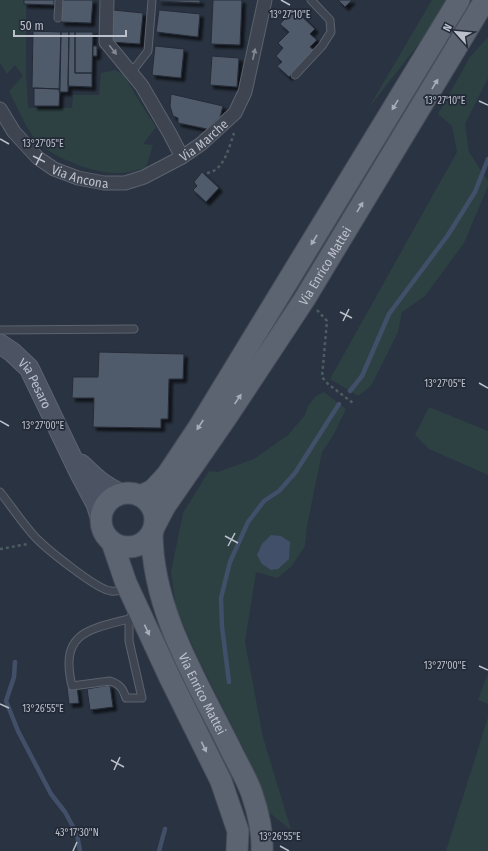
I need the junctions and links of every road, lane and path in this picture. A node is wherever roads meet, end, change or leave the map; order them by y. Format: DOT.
graph roads {
  1 [pos="59,0"];
  2 [pos="107,0"];
  3 [pos="152,0"];
  4 [pos="265,0"];
  5 [pos="311,0"];
  6 [pos="459,0"];
  7 [pos="485,0"];
  8 [pos="58,18"];
  9 [pos="131,73"];
  10 [pos="295,75"];
  11 [pos="0,109"];
  12 [pos="235,113"];
  13 [pos="182,157"];
  14 [pos="207,173"];
  15 [pos="304,300"];
  16 [pos="134,329"];
  17 [pos="0,330"];
  18 [pos="0,344"];
  19 [pos="352,403"];
  20 [pos="226,418"];
  21 [pos="70,454"];
  22 [pos="0,492"];
  23 [pos="132,495"];
  24 [pos="101,520"];
  25 [pos="154,529"];
  26 [pos="37,539"];
  27 [pos="112,542"];
  28 [pos="0,549"];
  29 [pos="128,589"];
  30 [pos="163,602"];
  31 [pos="133,614"];
  32 [pos="237,851"];
  33 [pos="262,851"];
  1 -- 8 [label="lane"];
  2 -- 9 [label="street, Via Marche, one-way"];
  3 -- 9 [label="lane"];
  12 -- 4 [label="street, Via Marche, one-way"];
  5 -- 10 [label="lane"];
  6 -- 23 [label="main road, Via Enrico Mattei, one-way"];
  15 -- 7 [label="main road, Via Enrico Mattei, one-way"];
  9 -- 13 [label="street, Via Marche"];
  11 -- 13 [label="street, Via Ancona"];
  12 -- 13 [label="street, Via Marche"];
  12 -- 14 [label="path"];
  15 -- 19 [label="path"];
  20 -- 15 [label="main road, Via Enrico Mattei, one-way"];
  16 -- 17 [label="lane"];
  18 -- 21 [label="street, Via Pesaro"];
  20 -- 25 [label="main road, Via Enrico Mattei"];
  20 -- 30 [label="main road"];
  21 -- 23 [label="street, Via Pesaro"];
  21 -- 24 [label="street, Via Pesaro"];
  22 -- 26 [label="lane"];
  23 -- 24 [label="main road"];
  23 -- 25 [label="main road"];
  24 -- 27 [label="main road"];
  25 -- 27 [label="main road"];
  25 -- 30 [label="main road, Via Enrico Mattei"];
  26 -- 28 [label="path"];
  26 -- 29 [label="lane"];
  27 -- 29 [label="main road, Via Enrico Mattei"];
  29 -- 31 [label="main road, Via Enrico Mattei"];
  30 -- 33 [label="main road, Via Enrico Mattei"];
  31 -- 31 [label="lane"];
  31 -- 32 [label="main road, Via Enrico Mattei, one-way"];
}
